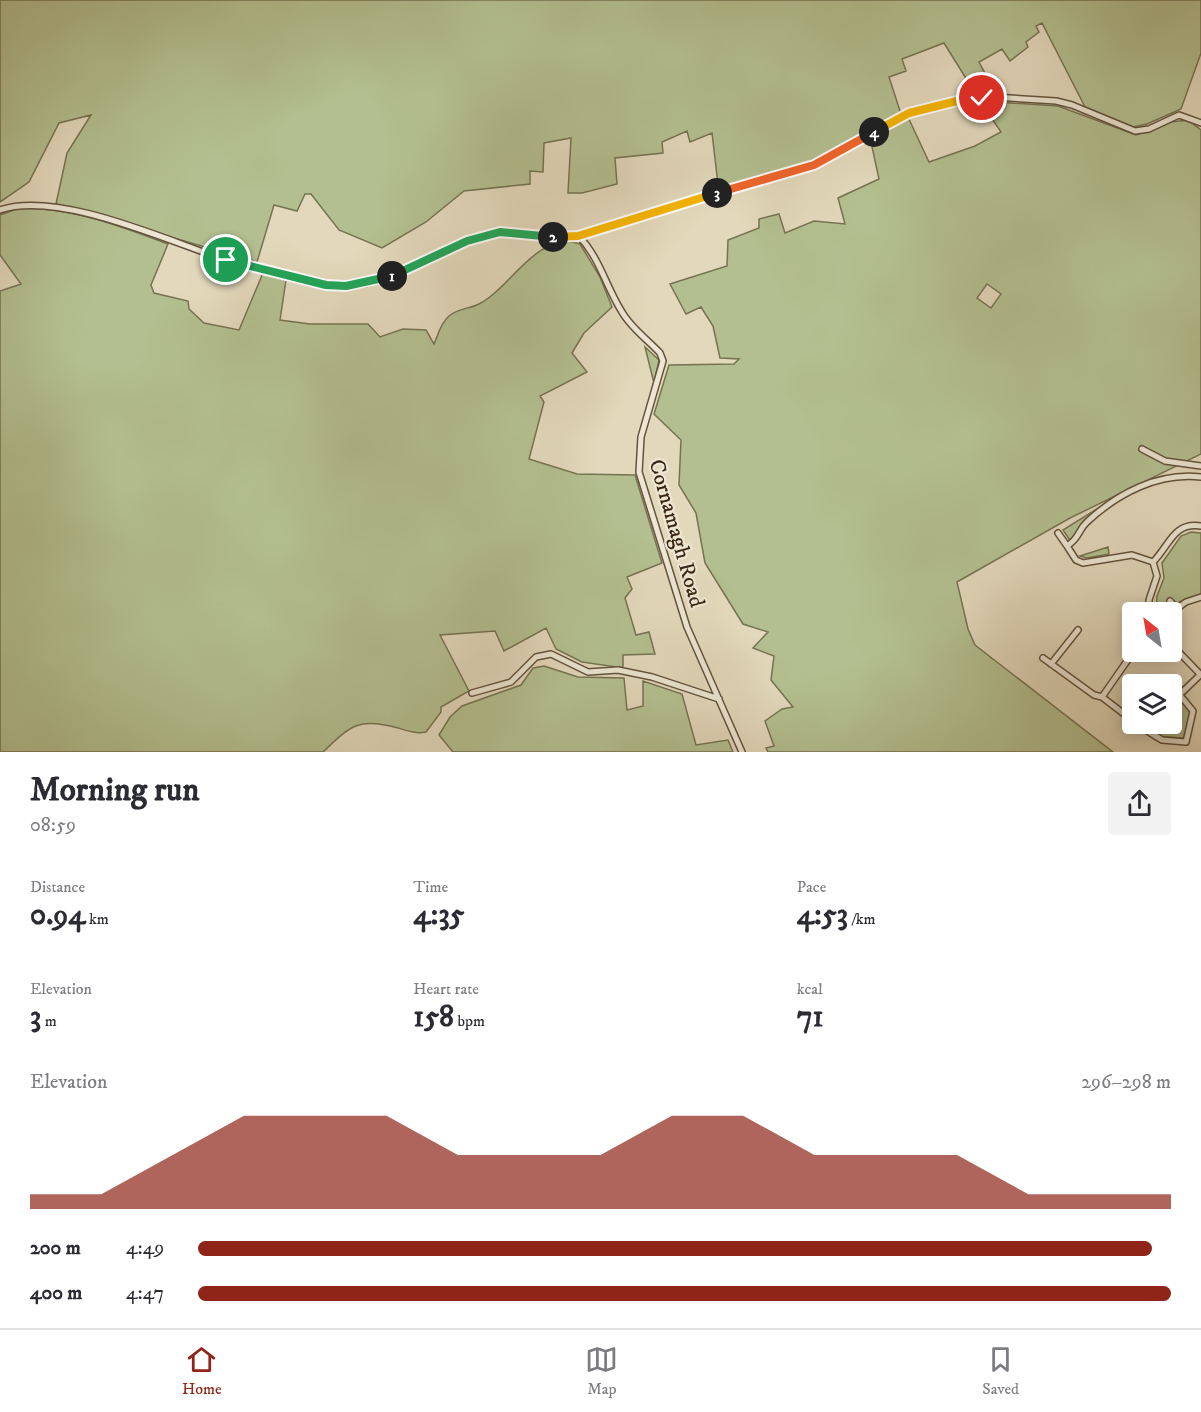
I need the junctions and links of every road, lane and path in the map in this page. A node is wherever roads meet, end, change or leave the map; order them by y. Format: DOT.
graph roads {
  1 [pos="1201,123"];
  2 [pos="0,210"];
  3 [pos="578,236"];
  4 [pos="1142,449"];
  5 [pos="1201,466"];
  6 [pos="1201,477"];
  7 [pos="1201,526"];
  8 [pos="1058,533"];
  9 [pos="1067,546"];
  10 [pos="1154,562"];
  11 [pos="1201,597"];
  12 [pos="1149,602"];
  13 [pos="1182,606"];
  14 [pos="1078,630"];
  15 [pos="1182,656"];
  16 [pos="1043,658"];
  17 [pos="1126,662"];
  18 [pos="1051,664"];
  19 [pos="1200,675"];
  20 [pos="1182,691"];
  21 [pos="472,693"];
  22 [pos="1102,697"];
  23 [pos="1182,698"];
  24 [pos="719,699"];
  25 [pos="1122,712"];
  26 [pos="1152,734"];
  27 [pos="742,752"];
  1 -- 3 [label="street"];
  2 -- 3 [label="street"];
  3 -- 24 [label="street, Cornamagh Road"];
  4 -- 5 [label="street"];
  6 -- 9 [label="street"];
  7 -- 10 [label="street"];
  8 -- 9 [label="street"];
  9 -- 10 [label="street"];
  10 -- 12 [label="street"];
  11 -- 13 [label="street"];
  14 -- 18 [label="street"];
  15 -- 19 [label="street"];
  16 -- 18 [label="street"];
  17 -- 22 [label="street"];
  18 -- 22 [label="street"];
  19 -- 20 [label="street"];
  21 -- 24 [label="street"];
  22 -- 25 [label="street"];
  23 -- 26 [label="street"];
  24 -- 27 [label="street, Cornamagh Road"];
}
